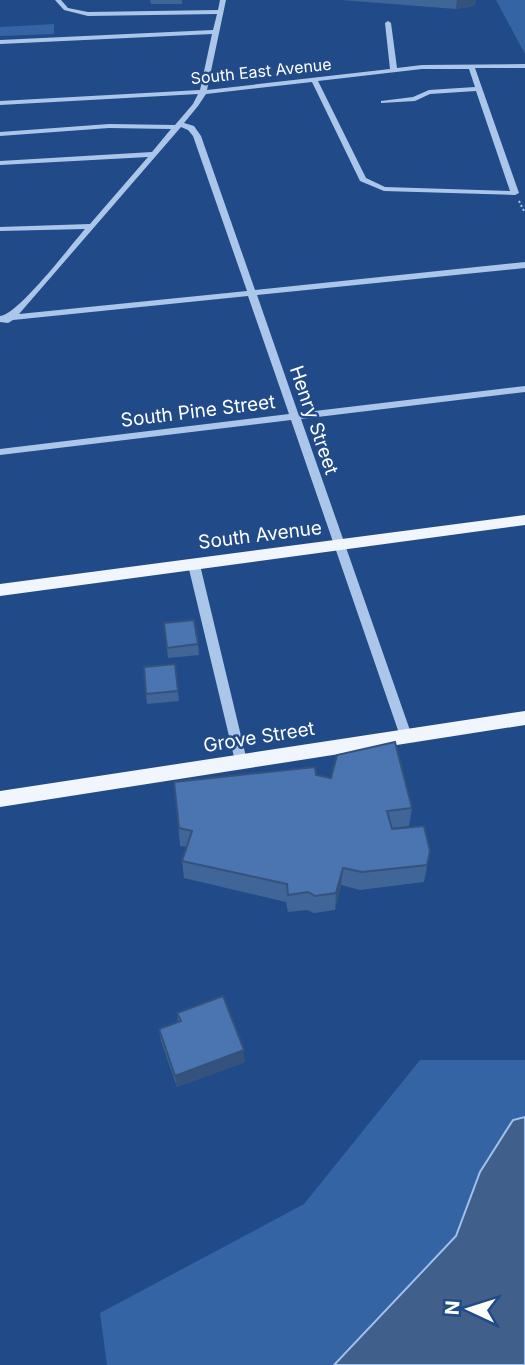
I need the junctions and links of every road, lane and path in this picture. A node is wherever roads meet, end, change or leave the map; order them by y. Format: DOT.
graph roads {
  1 [pos="58,0"];
  2 [pos="223,0"];
  3 [pos="220,12"];
  4 [pos="388,23"];
  5 [pos="216,33"];
  6 [pos="0,42"];
  7 [pos="471,66"];
  8 [pos="525,66"];
  9 [pos="394,71"];
  10 [pos="314,80"];
  11 [pos="479,89"];
  12 [pos="202,92"];
  13 [pos="383,102"];
  14 [pos="0,103"];
  15 [pos="178,125"];
  16 [pos="0,134"];
  17 [pos="153,154"];
  18 [pos="0,163"];
  19 [pos="515,193"];
  20 [pos="91,226"];
  21 [pos="0,229"];
  22 [pos="525,265"];
  23 [pos="252,293"];
  24 [pos="5,319"];
  25 [pos="0,327"];
  26 [pos="525,389"];
  27 [pos="295,417"];
  28 [pos="0,452"];
  29 [pos="525,520"];
  30 [pos="340,546"];
  31 [pos="194,565"];
  32 [pos="0,590"];
  33 [pos="525,718"];
  34 [pos="406,736"];
  35 [pos="241,761"];
  36 [pos="0,799"];
  1 -- 3 [label="street"];
  2 -- 3 [label="street"];
  3 -- 5 [label="street"];
  4 -- 9 [label="street"];
  5 -- 6 [label="street"];
  5 -- 12 [label="street"];
  7 -- 8 [label="street, South East Avenue"];
  7 -- 9 [label="street, South East Avenue"];
  7 -- 11 [label="street"];
  9 -- 10 [label="street, South East Avenue"];
  10 -- 12 [label="street, South East Avenue"];
  10 -- 19 [label="street"];
  11 -- 13 [label="street"];
  11 -- 19 [label="street"];
  12 -- 14 [label="street, South East Avenue"];
  12 -- 15 [label="street"];
  15 -- 16 [label="street"];
  15 -- 17 [label="street"];
  15 -- 23 [label="street, Henry Street"];
  17 -- 18 [label="street"];
  17 -- 20 [label="street"];
  20 -- 21 [label="street"];
  20 -- 24 [label="street"];
  22 -- 23 [label="street"];
  23 -- 24 [label="street"];
  23 -- 27 [label="street, Henry Street"];
  24 -- 25 [label="street"];
  26 -- 27 [label="street, South Pine Street"];
  27 -- 28 [label="street, South Pine Street"];
  27 -- 30 [label="street, Henry Street"];
  29 -- 30 [label="main road, South Avenue"];
  30 -- 31 [label="main road, South Avenue"];
  30 -- 34 [label="street, Henry Street"];
  31 -- 32 [label="main road, South Avenue"];
  31 -- 35 [label="street"];
  33 -- 34 [label="main road, Grove Street"];
  34 -- 35 [label="main road, Grove Street"];
  35 -- 36 [label="main road, Grove Street"];
}
